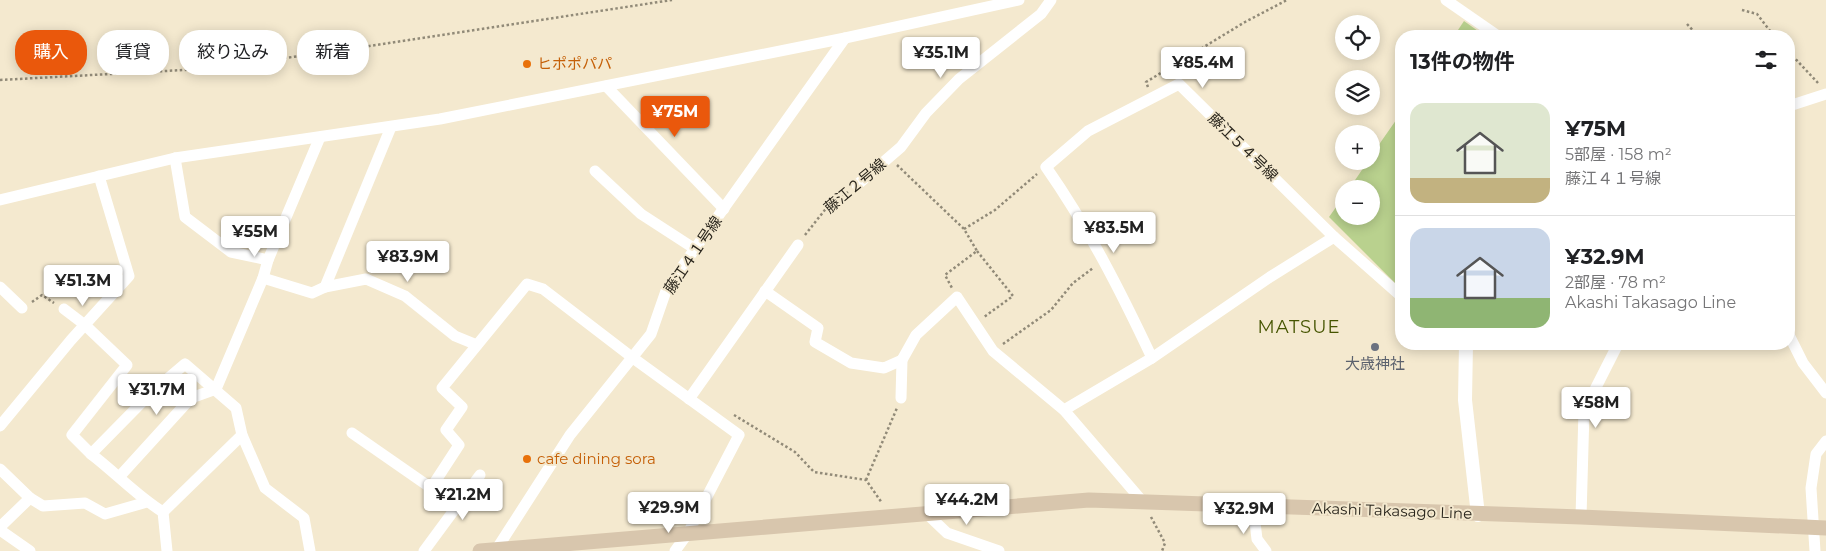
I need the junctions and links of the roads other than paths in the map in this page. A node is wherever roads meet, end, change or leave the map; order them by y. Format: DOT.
graph roads {
  1 [pos="1019,0"];
  2 [pos="1051,0"];
  3 [pos="1446,0"];
  4 [pos="1489,30"];
  5 [pos="846,38"];
  6 [pos="606,86"];
  7 [pos="1823,90"];
  8 [pos="1795,103"];
  9 [pos="391,127"];
  10 [pos="320,137"];
  11 [pos="175,158"];
  12 [pos="596,171"];
  13 [pos="99,176"];
  14 [pos="857,185"];
  15 [pos="0,200"];
  16 [pos="724,209"];
  17 [pos="1334,237"];
  18 [pos="798,245"];
  19 [pos="695,249"];
  20 [pos="268,260"];
  21 [pos="263,278"];
  22 [pos="0,286"];
  23 [pos="325,287"];
  24 [pos="765,291"];
  25 [pos="1395,291"];
  26 [pos="22,308"];
  27 [pos="64,309"];
  28 [pos="85,325"];
  29 [pos="478,345"];
  30 [pos="1795,347"];
  31 [pos="1466,350"];
  32 [pos="1615,350"];
  33 [pos="633,358"];
  34 [pos="1152,358"];
  35 [pos="902,360"];
  36 [pos="216,389"];
  37 [pos="1826,392"];
  38 [pos="902,398"];
  39 [pos="689,399"];
  40 [pos="1064,410"];
  41 [pos="0,426"];
  42 [pos="352,433"];
  43 [pos="242,435"];
  44 [pos="1826,441"];
  45 [pos="91,454"];
  46 [pos="0,469"];
  47 [pos="480,475"];
  48 [pos="120,476"];
  49 [pos="431,488"];
  50 [pos="30,498"];
  51 [pos="147,502"];
  52 [pos="1143,502"];
  53 [pos="457,506"];
  54 [pos="1253,506"];
  55 [pos="163,512"];
  56 [pos="926,512"];
  57 [pos="1478,514"];
  58 [pos="1581,517"];
  59 [pos="1819,527"];
  60 [pos="0,528"];
  61 [pos="688,533"];
  62 [pos="496,550"];
  63 [pos="30,551"];
  64 [pos="166,551"];
  65 [pos="310,551"];
  66 [pos="424,551"];
  67 [pos="480,551"];
  68 [pos="675,551"];
  69 [pos="999,551"];
  70 [pos="1266,551"];
  71 [pos="1815,551"];
  1 -- 5 [label="street"];
  2 -- 14 [label="street, 藤江２号線"];
  3 -- 4 [label="street"];
  5 -- 6 [label="street"];
  5 -- 16 [label="street, 藤江４１号線"];
  6 -- 9 [label="street"];
  6 -- 16 [label="street"];
  7 -- 8 [label="street"];
  9 -- 10 [label="street"];
  9 -- 23 [label="street"];
  10 -- 11 [label="street"];
  10 -- 20 [label="street"];
  11 -- 13 [label="street"];
  11 -- 20 [label="street"];
  12 -- 19 [label="street"];
  13 -- 15 [label="street"];
  13 -- 28 [label="street"];
  16 -- 19 [label="street, 藤江４１号線"];
  17 -- 25 [label="street"];
  17 -- 34 [label="street"];
  17 -- 34 [label="street, 藤江５４号線"];
  18 -- 24 [label="street"];
  19 -- 33 [label="street, 藤江４１号線"];
  20 -- 21 [label="street"];
  21 -- 23 [label="street"];
  21 -- 36 [label="street"];
  22 -- 26 [label="street"];
  23 -- 29 [label="street"];
  24 -- 35 [label="street"];
  24 -- 39 [label="street"];
  27 -- 28 [label="street"];
  28 -- 41 [label="street"];
  28 -- 45 [label="street"];
  29 -- 33 [label="street"];
  29 -- 49 [label="street"];
  30 -- 37 [label="street"];
  31 -- 57 [label="street"];
  32 -- 58 [label="street"];
  33 -- 39 [label="street"];
  33 -- 62 [label="street, 藤江４１号線"];
  34 -- 40 [label="street"];
  35 -- 38 [label="street"];
  35 -- 40 [label="street"];
  36 -- 43 [label="street"];
  36 -- 45 [label="street"];
  36 -- 48 [label="street"];
  39 -- 61 [label="street"];
  40 -- 52 [label="street"];
  42 -- 49 [label="street"];
  43 -- 55 [label="street"];
  43 -- 65 [label="street"];
  44 -- 59 [label="street"];
  45 -- 48 [label="street"];
  46 -- 50 [label="street"];
  47 -- 53 [label="street"];
  48 -- 51 [label="street"];
  49 -- 53 [label="street"];
  50 -- 51 [label="street"];
  50 -- 60 [label="street"];
  51 -- 55 [label="street"];
  52 -- 54 [label="main road, Akashi Takasago Line"];
  52 -- 56 [label="main road, Akashi Takasago Line"];
  53 -- 66 [label="street"];
  54 -- 57 [label="main road, Akashi Takasago Line"];
  54 -- 70 [label="street"];
  55 -- 64 [label="street"];
  56 -- 61 [label="main road, Akashi Takasago Line"];
  56 -- 69 [label="street"];
  57 -- 58 [label="main road, Akashi Takasago Line"];
  58 -- 59 [label="main road, Akashi Takasago Line"];
  59 -- 71 [label="street"];
  60 -- 63 [label="street"];
  61 -- 62 [label="main road, Akashi Takasago Line"];
  61 -- 68 [label="street"];
  62 -- 67 [label="main road, Akashi Takasago Line"];
}
